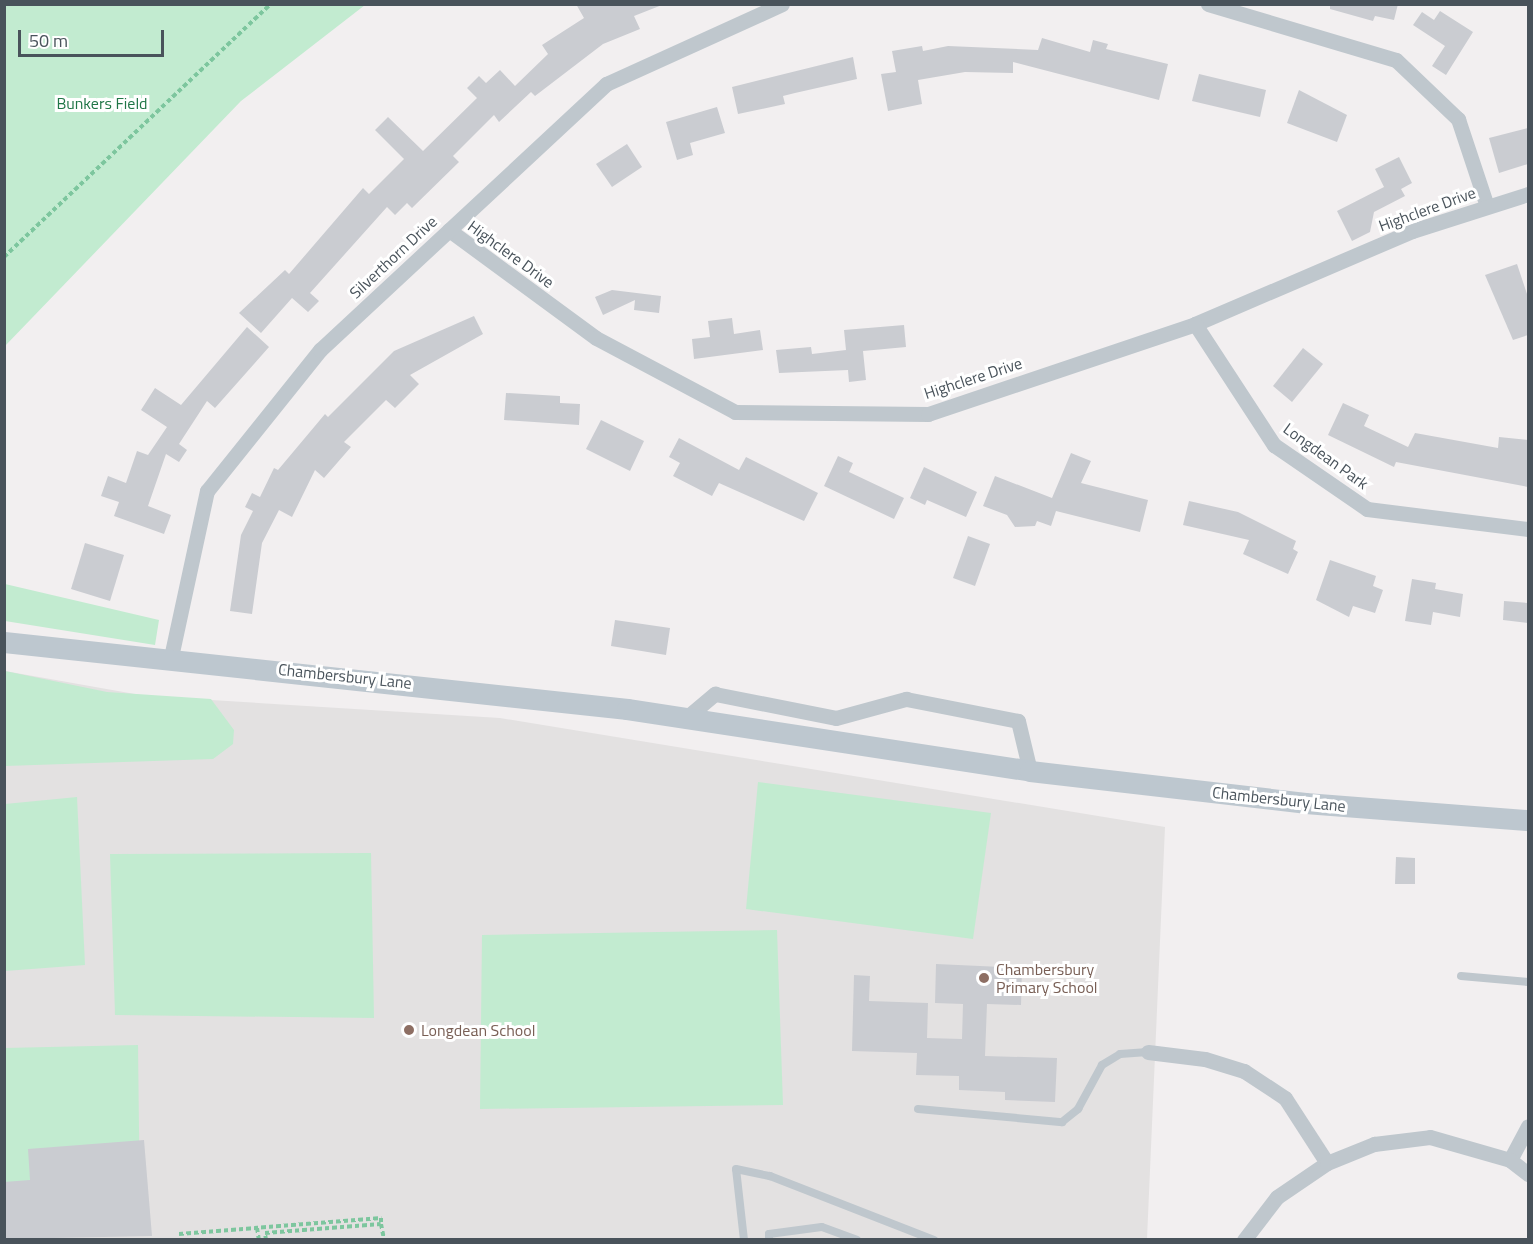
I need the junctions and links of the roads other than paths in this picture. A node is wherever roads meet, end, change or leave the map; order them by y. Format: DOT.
graph roads {
  1 [pos="782,4"];
  2 [pos="1208,4"];
  3 [pos="1528,194"];
  4 [pos="1487,206"];
  5 [pos="449,230"];
  6 [pos="1195,324"];
  7 [pos="1528,529"];
  8 [pos="4,642"];
  9 [pos="171,657"];
  10 [pos="686,718"];
  11 [pos="1030,771"];
  12 [pos="1528,820"];
  13 [pos="1461,976"];
  14 [pos="1528,981"];
  15 [pos="1148,1052"];
  16 [pos="918,1109"];
  17 [pos="1528,1126"];
  18 [pos="1509,1160"];
  19 [pos="1327,1163"];
  20 [pos="1528,1174"];
  21 [pos="744,1239"];
  22 [pos="769,1239"];
  23 [pos="857,1239"];
  24 [pos="934,1239"];
  25 [pos="1244,1239"];
  1 -- 5 [label="street, Silverthorn Drive"];
  2 -- 4 [label="street"];
  3 -- 4 [label="street, Highclere Drive"];
  4 -- 6 [label="street, Highclere Drive"];
  5 -- 6 [label="street, Highclere Drive"];
  5 -- 9 [label="street, Silverthorn Drive"];
  6 -- 7 [label="street, Longdean Park"];
  8 -- 9 [label="street, Chambersbury Lane"];
  9 -- 10 [label="street, Chambersbury Lane"];
  10 -- 11 [label="street, Chambersbury Lane"];
  10 -- 11 [label="street"];
  11 -- 12 [label="street, Chambersbury Lane"];
  13 -- 14 [label="lane"];
  15 -- 16 [label="lane"];
  15 -- 19 [label="street"];
  17 -- 18 [label="street"];
  18 -- 19 [label="street"];
  18 -- 20 [label="street"];
  19 -- 25 [label="street"];
  21 -- 24 [label="lane"];
  22 -- 23 [label="lane"];
}
